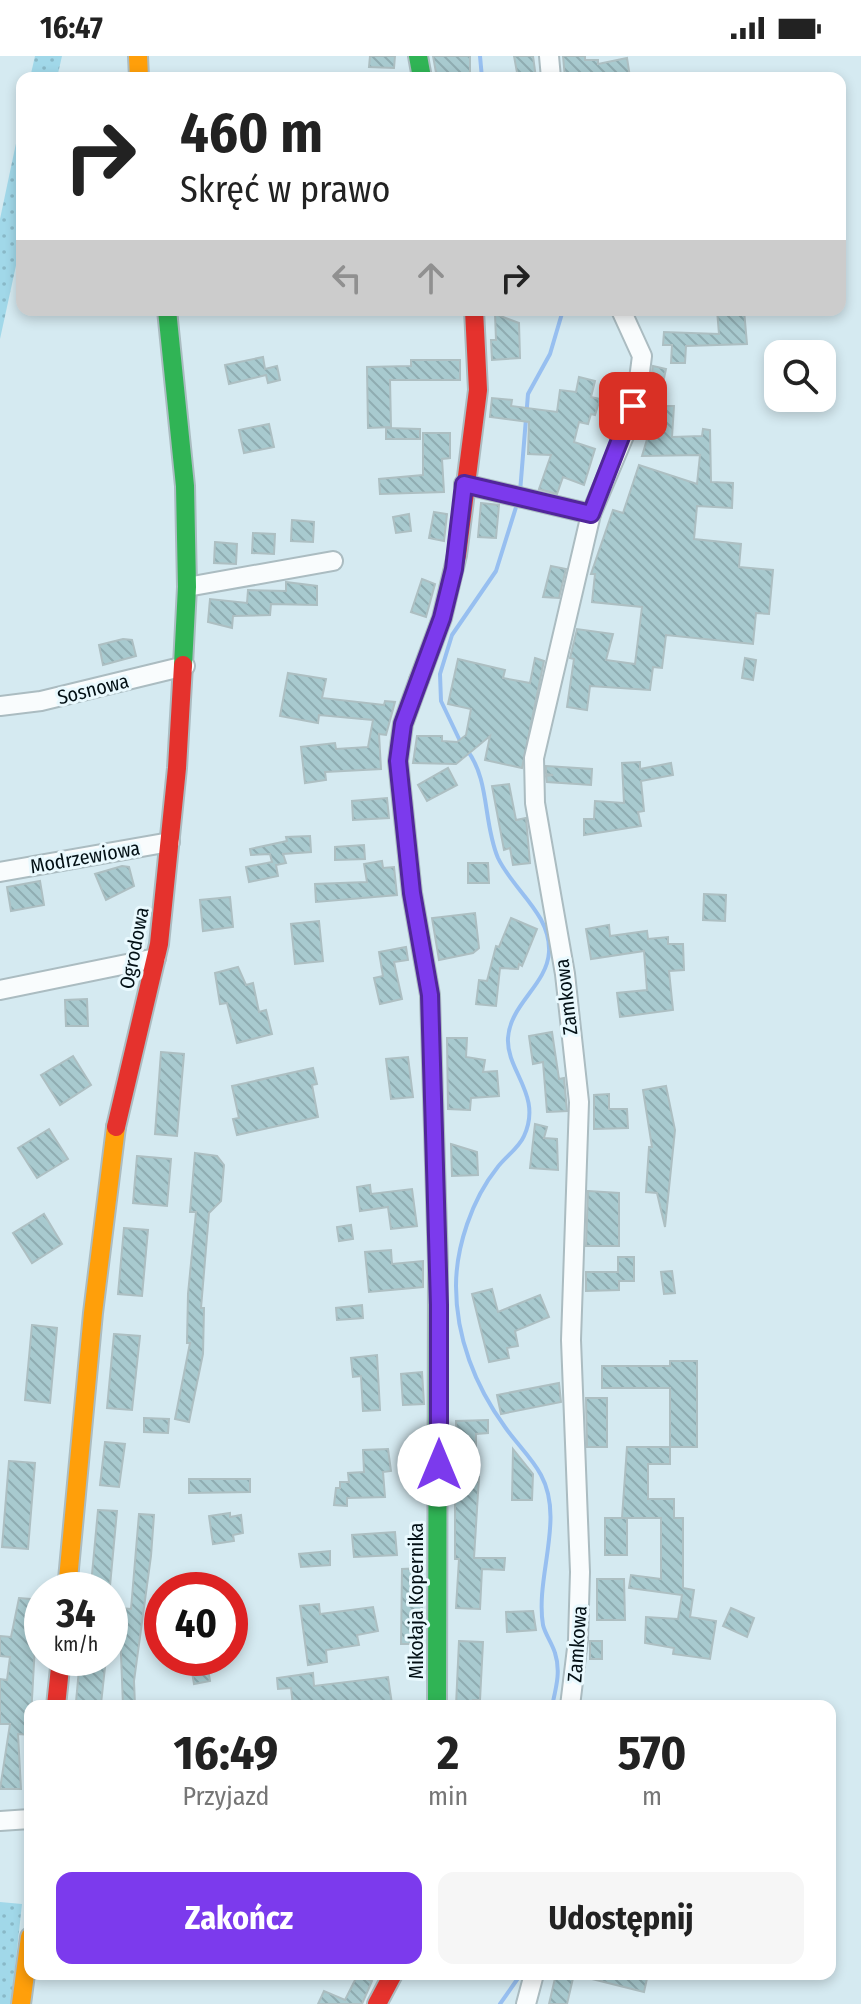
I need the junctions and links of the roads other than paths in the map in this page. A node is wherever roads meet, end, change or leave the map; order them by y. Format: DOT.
graph roads {
  1 [pos="168,316"];
  2 [pos="474,316"];
  3 [pos="624,316"];
  4 [pos="464,484"];
  5 [pos="591,514"];
  6 [pos="333,561"];
  7 [pos="187,587"];
  8 [pos="185,666"];
  9 [pos="0,706"];
  10 [pos="170,842"];
  11 [pos="0,872"];
  12 [pos="156,958"];
  13 [pos="0,990"];
  14 [pos="69,1572"];
  15 [pos="59,1676"];
  16 [pos="57,1700"];
  17 [pos="437,1700"];
  18 [pos="571,1700"];
  19 [pos="24,1819"];
  20 [pos="0,1821"];
  21 [pos="24,1980"];
  22 [pos="390,1980"];
  23 [pos="532,1980"];
  24 [pos="21,2004"];
  25 [pos="377,2004"];
  26 [pos="526,2004"];
  1 -- 7 [label="street, Ogrodowa"];
  2 -- 4 [label="street, Mikołaja Kopernika"];
  3 -- 5 [label="street, Zamkowa"];
  4 -- 5 [label="street"];
  4 -- 17 [label="street, Mikołaja Kopernika"];
  5 -- 18 [label="street, Zamkowa"];
  6 -- 7 [label="street"];
  7 -- 8 [label="street, Ogrodowa"];
  8 -- 9 [label="street, Sosnowa"];
  8 -- 10 [label="street, Ogrodowa"];
  10 -- 11 [label="street, Modrzewiowa"];
  10 -- 12 [label="street, Ogrodowa"];
  12 -- 13 [label="street"];
  12 -- 14 [label="street, Ogrodowa"];
  15 -- 16 [label="street"];
  19 -- 20 [label="street"];
  21 -- 24 [label="street"];
  22 -- 25 [label="street"];
  23 -- 26 [label="street"];
}
